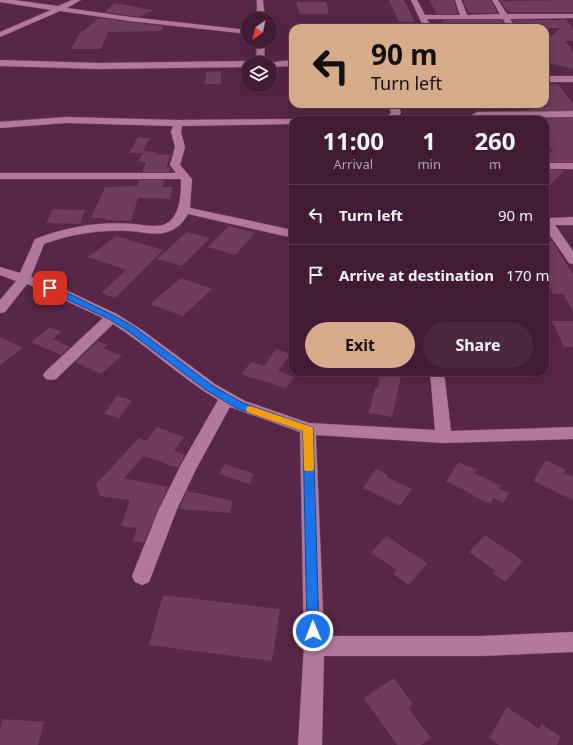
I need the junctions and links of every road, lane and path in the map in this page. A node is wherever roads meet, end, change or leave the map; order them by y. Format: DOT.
graph roads {
  1 [pos="0,0"];
  2 [pos="78,0"];
  3 [pos="260,0"];
  4 [pos="414,0"];
  5 [pos="458,0"];
  6 [pos="495,0"];
  7 [pos="59,8"];
  8 [pos="261,12"];
  9 [pos="464,16"];
  10 [pos="504,16"];
  11 [pos="573,16"];
  12 [pos="422,17"];
  13 [pos="426,24"];
  14 [pos="509,24"];
  15 [pos="241,31"];
  16 [pos="0,35"];
  17 [pos="0,63"];
  18 [pos="289,63"];
  19 [pos="241,64"];
  20 [pos="277,64"];
  21 [pos="549,79"];
  22 [pos="573,79"];
  23 [pos="523,108"];
  24 [pos="527,114"];
  25 [pos="569,114"];
  26 [pos="502,116"];
  27 [pos="289,121"];
  28 [pos="178,123"];
  29 [pos="0,125"];
  30 [pos="573,125"];
  31 [pos="549,166"];
  32 [pos="573,166"];
  33 [pos="0,176"];
  34 [pos="185,176"];
  35 [pos="185,210"];
  36 [pos="549,221"];
  37 [pos="573,221"];
  38 [pos="549,225"];
  39 [pos="289,233"];
  40 [pos="573,260"];
  41 [pos="0,271"];
  42 [pos="24,279"];
  43 [pos="0,309"];
  44 [pos="112,317"];
  45 [pos="51,375"];
  46 [pos="437,376"];
  47 [pos="227,398"];
  48 [pos="308,429"];
  49 [pos="573,433"];
  50 [pos="444,437"];
  51 [pos="142,576"];
  52 [pos="573,642"];
  53 [pos="314,646"];
  54 [pos="310,745"];
  1 -- 7 [label="street"];
  2 -- 7 [label="street"];
  3 -- 8 [label="street"];
  4 -- 12 [label="street"];
  5 -- 9 [label="street"];
  6 -- 10 [label="street"];
  7 -- 15 [label="street"];
  7 -- 16 [label="street"];
  9 -- 10 [label="street"];
  9 -- 12 [label="street"];
  10 -- 11 [label="street"];
  10 -- 14 [label="street"];
  12 -- 13 [label="street"];
  17 -- 19 [label="street"];
  18 -- 20 [label="street"];
  21 -- 22 [label="street"];
  23 -- 24 [label="street"];
  24 -- 25 [label="street"];
  24 -- 26 [label="street"];
  25 -- 30 [label="street"];
  27 -- 28 [label="street"];
  28 -- 29 [label="street"];
  28 -- 34 [label="street"];
  31 -- 32 [label="street"];
  33 -- 34 [label="street"];
  34 -- 35 [label="street"];
  35 -- 39 [label="street"];
  35 -- 42 [label="street"];
  36 -- 37 [label="street"];
  38 -- 40 [label="street"];
  41 -- 42 [label="street"];
  42 -- 43 [label="street"];
  42 -- 44 [label="street"];
  44 -- 45 [label="street"];
  44 -- 47 [label="street"];
  46 -- 50 [label="street"];
  47 -- 48 [label="street"];
  47 -- 51 [label="street"];
  48 -- 50 [label="street"];
  48 -- 53 [label="street"];
  49 -- 50 [label="street"];
  52 -- 53 [label="street"];
  53 -- 54 [label="street"];
}
